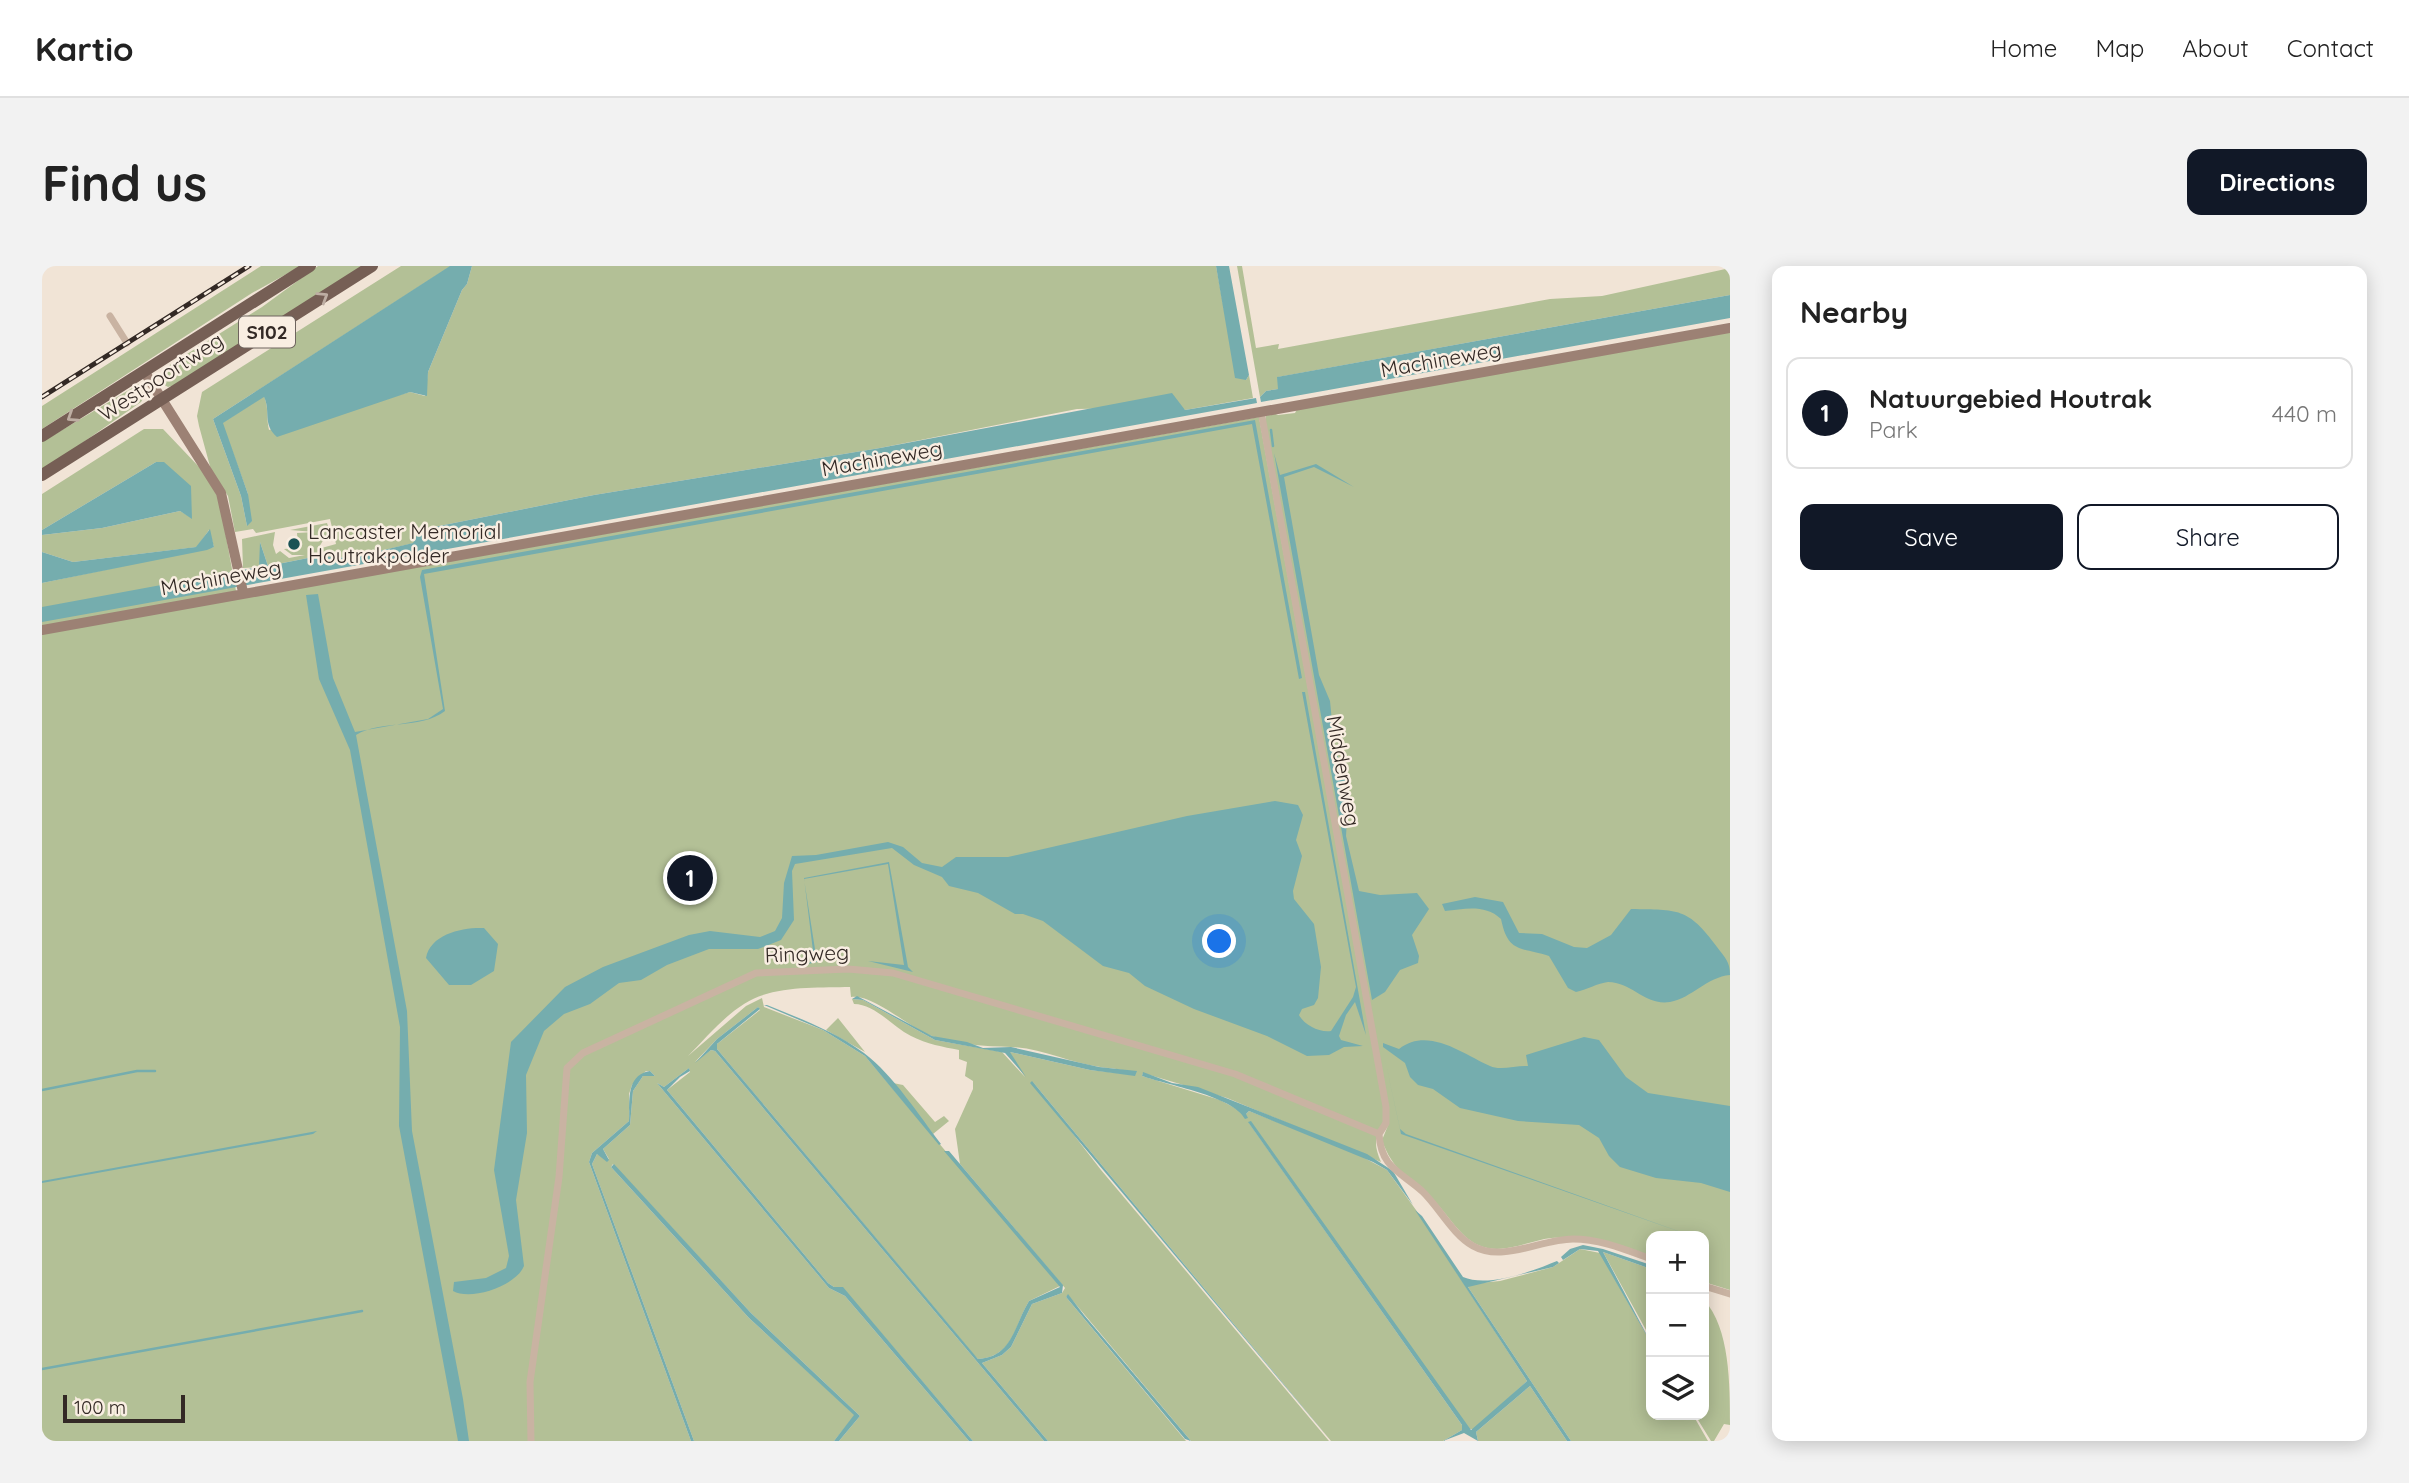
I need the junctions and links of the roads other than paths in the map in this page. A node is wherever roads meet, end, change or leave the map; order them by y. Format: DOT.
graph roads {
  1 [pos="310,266"];
  2 [pos="372,266"];
  3 [pos="110,316"];
  4 [pos="1730,328"];
  5 [pos="127,343"];
  6 [pos="144,372"];
  7 [pos="162,399"];
  8 [pos="1261,411"];
  9 [pos="42,436"];
  10 [pos="42,475"];
  11 [pos="242,589"];
  12 [pos="42,630"];
  13 [pos="1379,1134"];
  14 [pos="1646,1257"];
  15 [pos="1709,1288"];
  16 [pos="1730,1294"];
  17 [pos="531,1441"];
  1 -- 6 [label="main road, Westpoortweg / S102"];
  7 -- 2 [label="main road, Westpoortweg / S102, one-way"];
  3 -- 5 [label="street"];
  4 -- 8 [label="street, Machineweg"];
  6 -- 7 [label="street"];
  6 -- 9 [label="main road, Westpoortweg / S102, one-way"];
  7 -- 10 [label="main road, Westpoortweg / S102"];
  7 -- 11 [label="street"];
  8 -- 11 [label="street, Machineweg"];
  8 -- 13 [label="street, Middenweg"];
  11 -- 12 [label="street, Machineweg"];
  13 -- 14 [label="street"];
  13 -- 17 [label="street, Ringweg"];
  15 -- 16 [label="street"];
}
